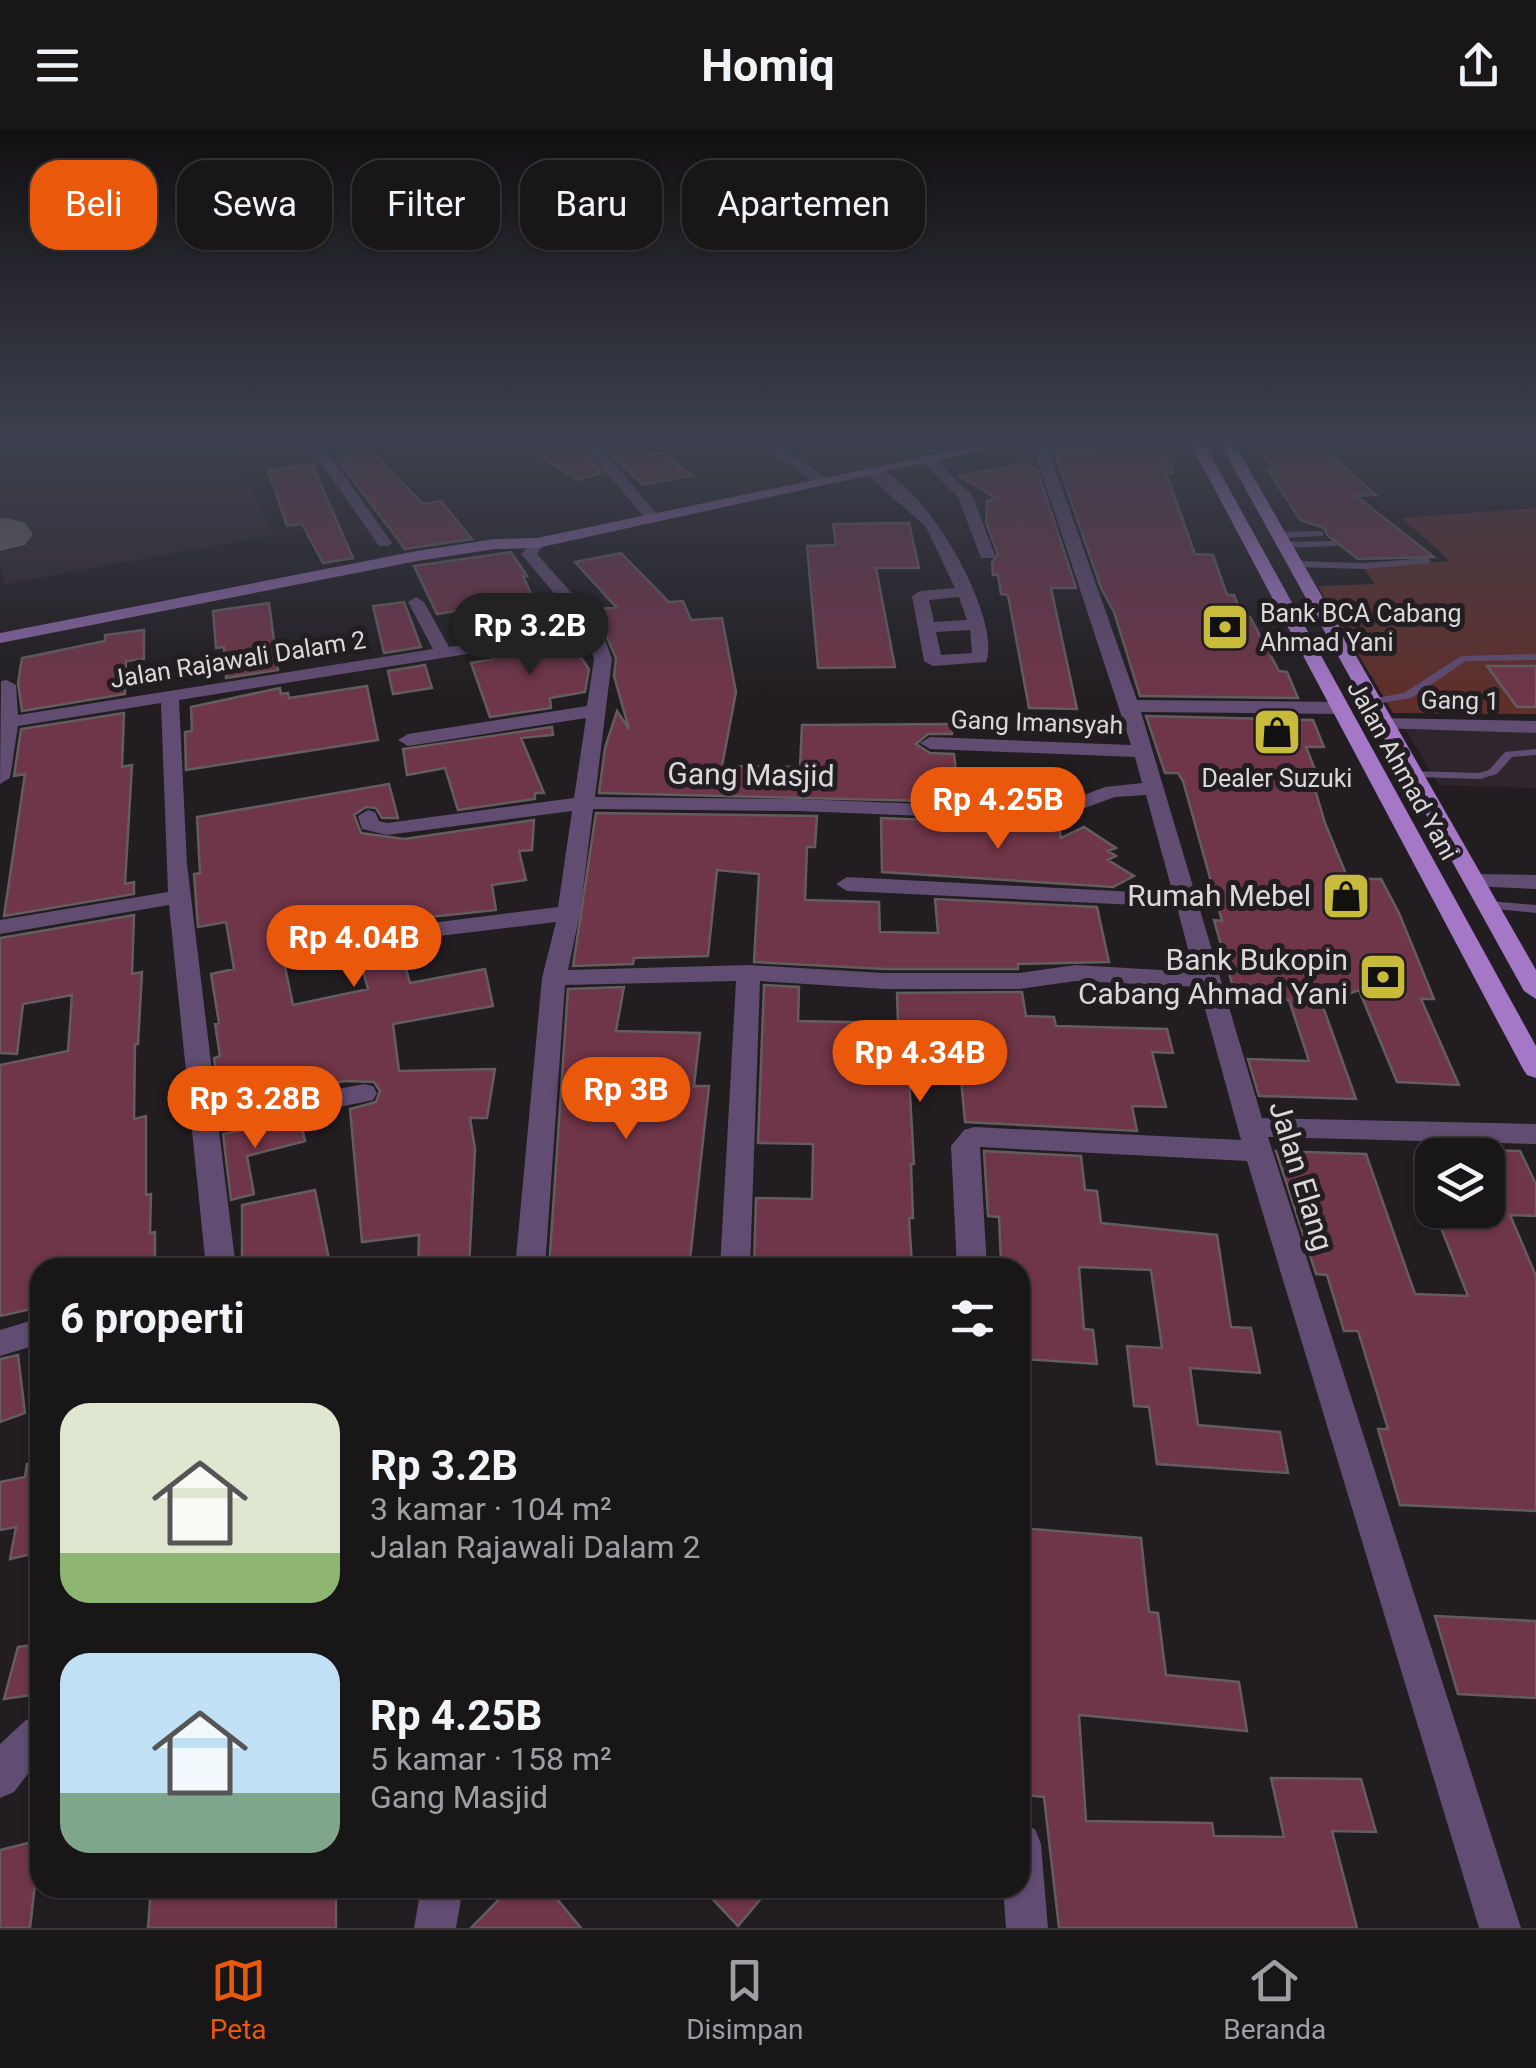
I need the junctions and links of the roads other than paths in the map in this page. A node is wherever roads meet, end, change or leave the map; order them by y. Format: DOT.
graph roads {
  1 [pos="373,527"];
  2 [pos="605,527"];
  3 [pos="936,527"];
  4 [pos="977,527"];
  5 [pos="1069,527"];
  6 [pos="1242,527"];
  7 [pos="1273,527"];
  8 [pos="1320,534"];
  9 [pos="1280,540"];
  10 [pos="384,543"];
  11 [pos="537,543"];
  12 [pos="1333,544"];
  13 [pos="987,554"];
  14 [pos="1427,561"];
  15 [pos="1294,564"];
  16 [pos="964,592"];
  17 [pos="416,602"];
  18 [pos="978,624"];
  19 [pos="926,628"];
  20 [pos="594,629"];
  21 [pos="0,638"];
  22 [pos="443,651"];
  23 [pos="1536,657"];
  24 [pos="7,684"];
  25 [pos="170,696"];
  26 [pos="1370,702"];
  27 [pos="1130,706"];
  28 [pos="1340,708"];
  29 [pos="599,710"];
  30 [pos="10,722"];
  31 [pos="1384,724"];
  32 [pos="1536,727"];
  33 [pos="408,740"];
  34 [pos="930,743"];
  35 [pos="2,744"];
  36 [pos="1142,751"];
  37 [pos="1536,752"];
  38 [pos="1414,774"];
  39 [pos="0,778"];
  40 [pos="1154,790"];
  41 [pos="583,803"];
  42 [pos="368,816"];
  43 [pos="1476,880"];
  44 [pos="1536,882"];
  45 [pos="847,884"];
  46 [pos="179,897"];
  47 [pos="1187,901"];
  48 [pos="1490,905"];
  49 [pos="1536,910"];
  50 [pos="569,914"];
  51 [pos="0,927"];
  52 [pos="430,930"];
  53 [pos="748,973"];
  54 [pos="554,978"];
  55 [pos="1208,980"];
  56 [pos="1536,991"];
  57 [pos="1536,1069"];
  58 [pos="364,1092"];
  59 [pos="205,1124"];
  60 [pos="1536,1134"];
  61 [pos="1256,1139"];
  62 [pos="220,1258"];
  63 [pos="531,1258"];
  64 [pos="735,1258"];
  65 [pos="971,1258"];
  66 [pos="30,1334"];
  67 [pos="0,1343"];
  68 [pos="30,1742"];
  69 [pos="0,1778"];
  70 [pos="440,1898"];
  71 [pos="1024,1898"];
  72 [pos="436,1928"];
  73 [pos="1027,1928"];
  74 [pos="1500,1928"];
  1 -- 10 [label="street"];
  2 -- 11 [label="street"];
  3 -- 16 [label="street"];
  4 -- 13 [label="street"];
  5 -- 27 [label="street, Jalan Elang"];
  6 -- 28 [label="main road, Jalan Ahmad Yani"];
  7 -- 9 [label="main road, Jalan Ahmad Yani"];
  8 -- 9 [label="lane"];
  9 -- 12 [label="lane"];
  9 -- 15 [label="main road, Jalan Ahmad Yani"];
  11 -- 20 [label="street"];
  11 -- 21 [label="street"];
  14 -- 15 [label="lane"];
  15 -- 26 [label="main road, Jalan Ahmad Yani"];
  16 -- 18 [label="street"];
  16 -- 19 [label="street"];
  17 -- 22 [label="street"];
  18 -- 19 [label="street"];
  18 -- 19 [label="street"];
  20 -- 22 [label="street, Jalan Rajawali Dalam 2"];
  20 -- 29 [label="street"];
  22 -- 25 [label="street, Jalan Rajawali Dalam 2"];
  23 -- 26 [label="lane"];
  24 -- 30 [label="street"];
  25 -- 30 [label="street, Jalan Rajawali Dalam 2"];
  25 -- 46 [label="street"];
  26 -- 31 [label="main road, Jalan Ahmad Yani"];
  27 -- 28 [label="street"];
  27 -- 36 [label="street, Jalan Elang"];
  28 -- 57 [label="main road, Jalan Ahmad Yani"];
  29 -- 33 [label="street"];
  29 -- 41 [label="street"];
  30 -- 35 [label="street"];
  31 -- 32 [label="street, Gang 1"];
  31 -- 38 [label="main road, Jalan Ahmad Yani"];
  34 -- 36 [label="street, Gang Imansyah"];
  35 -- 39 [label="street"];
  36 -- 40 [label="street, Jalan Elang"];
  37 -- 38 [label="lane"];
  38 -- 43 [label="main road, Jalan Ahmad Yani"];
  40 -- 41 [label="street, Gang Masjid"];
  40 -- 47 [label="street, Jalan Elang"];
  41 -- 42 [label="street, Gang Masjid"];
  41 -- 50 [label="street"];
  43 -- 44 [label="street"];
  43 -- 48 [label="main road, Jalan Ahmad Yani"];
  45 -- 47 [label="street"];
  46 -- 51 [label="street"];
  46 -- 59 [label="street"];
  47 -- 55 [label="street, Jalan Elang"];
  48 -- 49 [label="lane"];
  48 -- 56 [label="main road, Jalan Ahmad Yani"];
  50 -- 52 [label="street"];
  50 -- 54 [label="street"];
  53 -- 54 [label="street"];
  53 -- 55 [label="street"];
  53 -- 64 [label="street"];
  54 -- 63 [label="street"];
  55 -- 61 [label="street, Jalan Elang"];
  58 -- 59 [label="street"];
  59 -- 62 [label="street"];
  60 -- 61 [label="street"];
  61 -- 65 [label="street"];
  61 -- 74 [label="street, Jalan Elang"];
  66 -- 67 [label="street"];
  68 -- 69 [label="street"];
  70 -- 72 [label="street"];
  71 -- 73 [label="street"];
}
